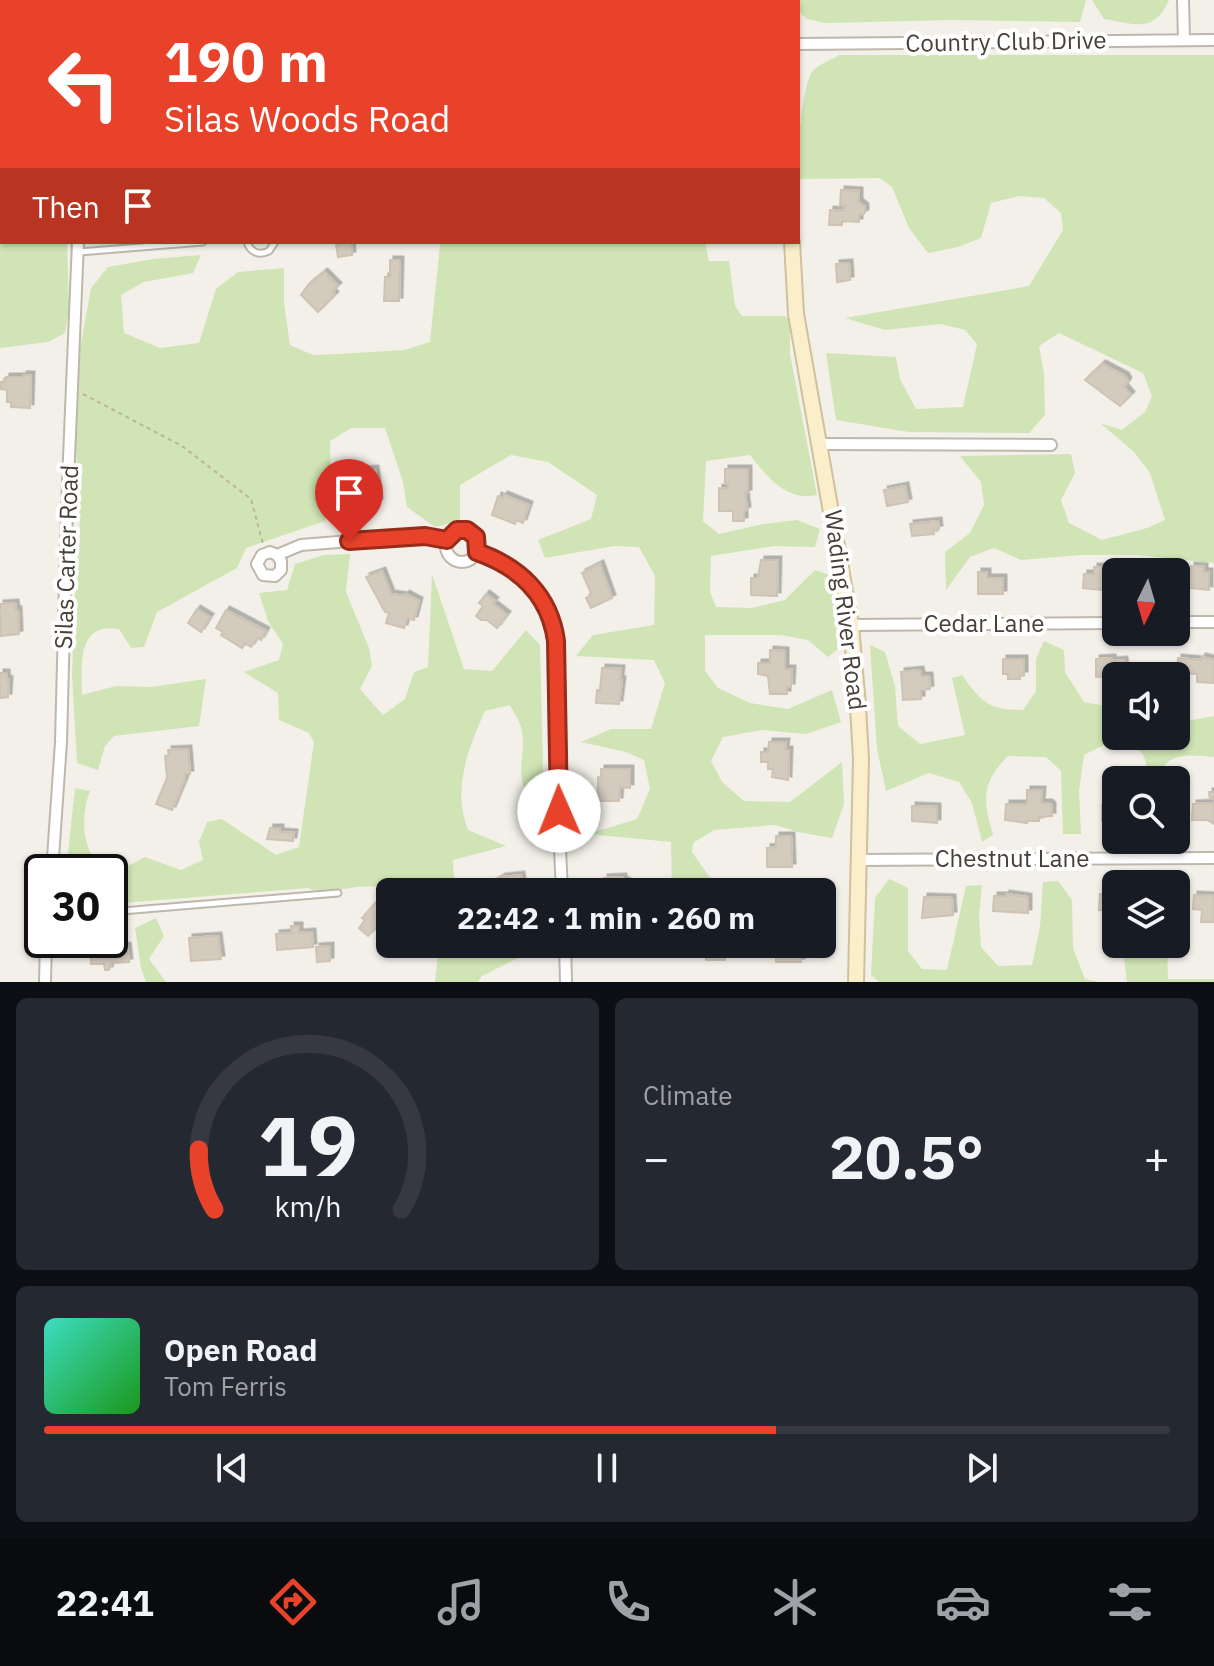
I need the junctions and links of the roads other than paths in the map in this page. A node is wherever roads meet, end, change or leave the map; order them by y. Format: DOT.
graph roads {
  1 [pos="1183,0"];
  2 [pos="1184,40"];
  3 [pos="1214,40"];
  4 [pos="800,44"];
  5 [pos="153,244"];
  6 [pos="248,244"];
  7 [pos="274,244"];
  8 [pos="792,244"];
  9 [pos="79,247"];
  10 [pos="821,444"];
  11 [pos="1051,445"];
  12 [pos="447,540"];
  13 [pos="477,552"];
  14 [pos="271,554"];
  15 [pos="1190,622"];
  16 [pos="1214,622"];
  17 [pos="1102,623"];
  18 [pos="851,625"];
  19 [pos="53,854"];
  20 [pos="1214,858"];
  21 [pos="858,860"];
  22 [pos="562,878"];
  23 [pos="338,893"];
  24 [pos="128,910"];
  25 [pos="46,958"];
  26 [pos="565,958"];
  27 [pos="45,982"];
  28 [pos="566,982"];
  29 [pos="856,982"];
  1 -- 2 [label="street"];
  2 -- 3 [label="street, Country Club Drive"];
  2 -- 4 [label="street, Country Club Drive"];
  5 -- 9 [label="lane"];
  6 -- 7 [label="lane"];
  8 -- 10 [label="main road, Wading River Road"];
  9 -- 19 [label="street, Silas Carter Road"];
  10 -- 11 [label="street"];
  10 -- 18 [label="main road, Wading River Road"];
  12 -- 13 [label="street"];
  12 -- 13 [label="street"];
  12 -- 14 [label="street"];
  13 -- 22 [label="street"];
  15 -- 16 [label="street"];
  17 -- 18 [label="street, Cedar Lane"];
  18 -- 21 [label="main road, Wading River Road"];
  20 -- 21 [label="street, Chestnut Lane"];
  21 -- 29 [label="main road, Wading River Road"];
  23 -- 24 [label="lane"];
  25 -- 27 [label="street"];
  26 -- 28 [label="street"];
}
